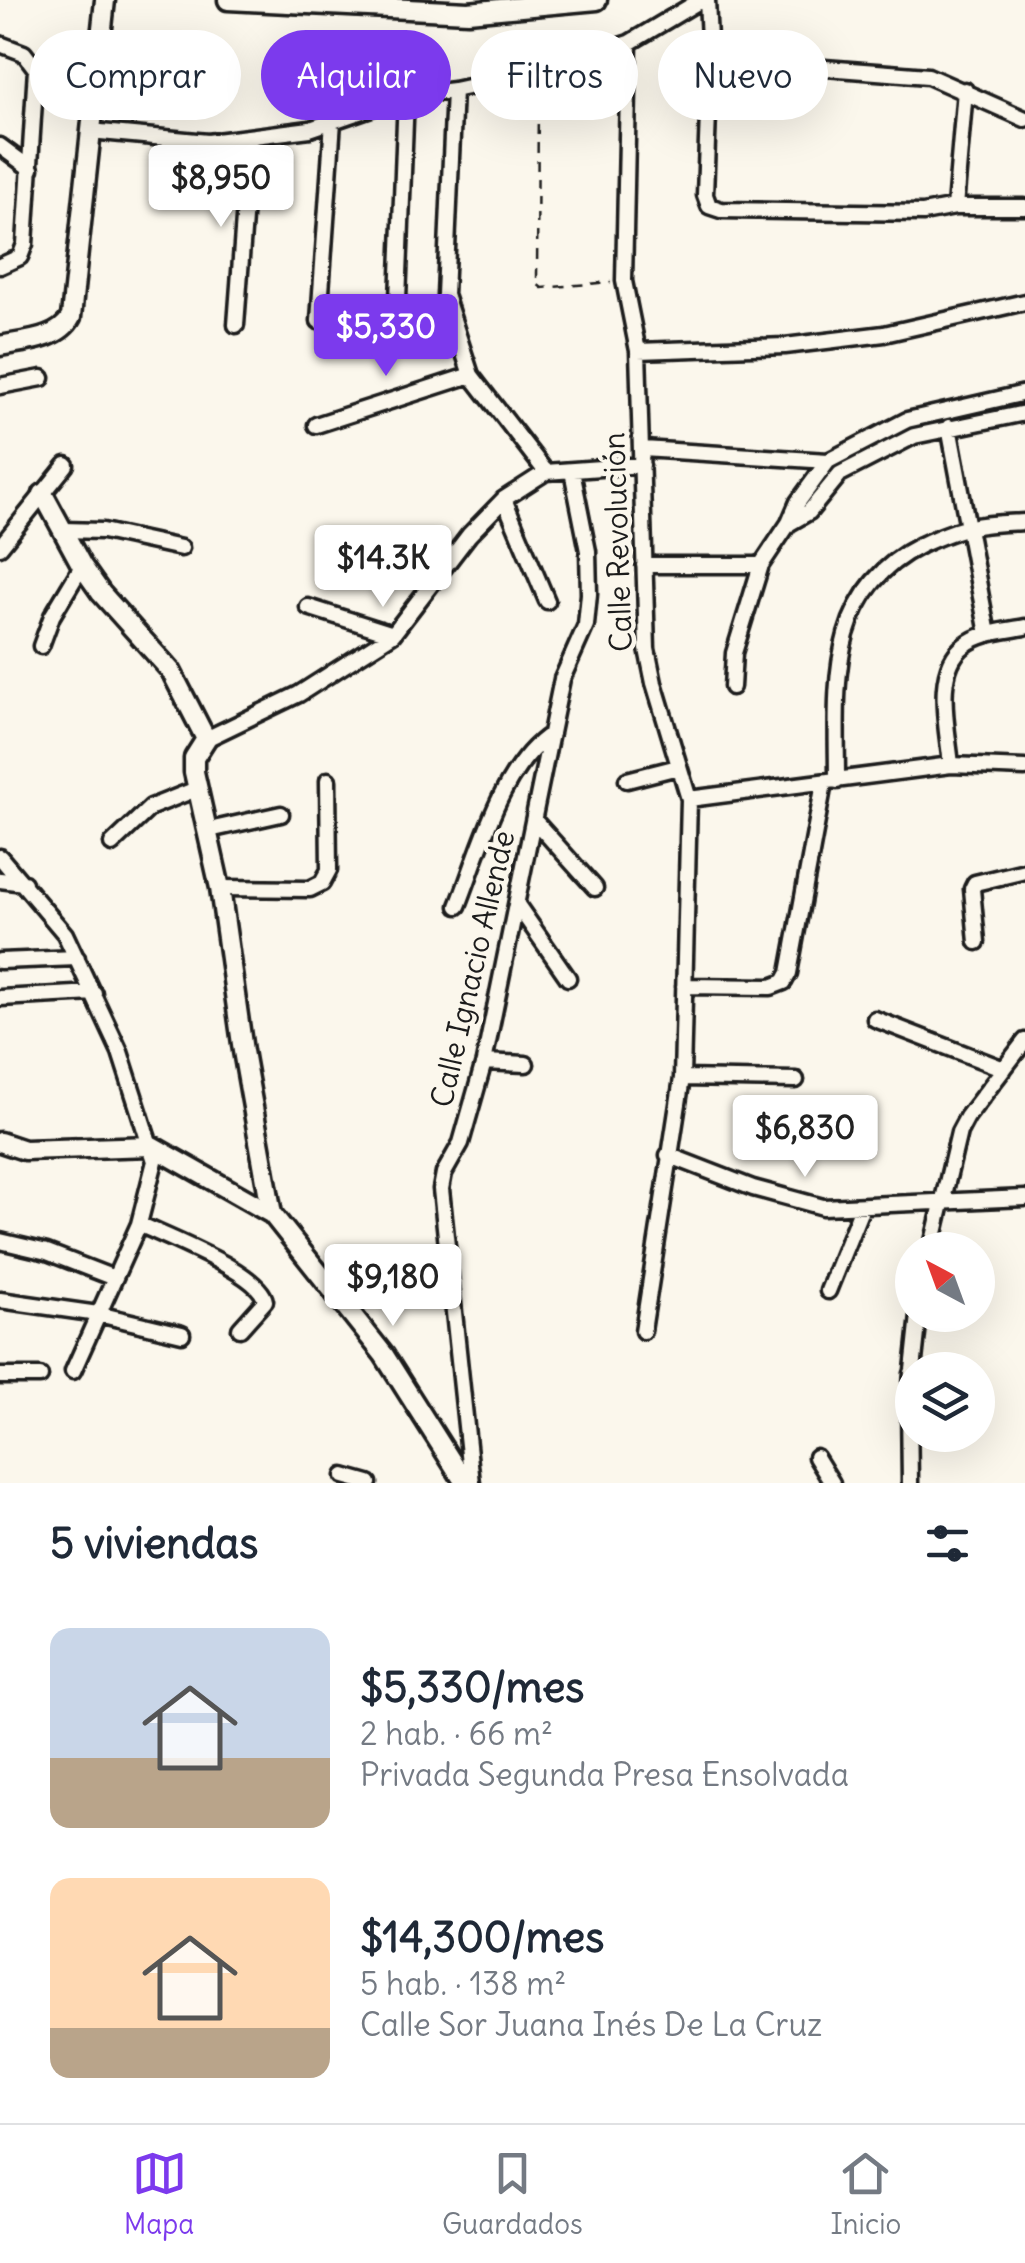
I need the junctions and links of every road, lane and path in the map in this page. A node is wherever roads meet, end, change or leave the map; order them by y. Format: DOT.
graph roads {
  1 [pos="104,0"];
  2 [pos="228,0"];
  3 [pos="704,0"];
  4 [pos="589,1"];
  5 [pos="707,30"];
  6 [pos="638,37"];
  7 [pos="0,44"];
  8 [pos="828,68"];
  9 [pos="471,86"];
  10 [pos="451,90"];
  11 [pos="454,90"];
  12 [pos="965,90"];
  13 [pos="1025,119"];
  14 [pos="336,120"];
  15 [pos="405,120"];
  16 [pos="538,120"];
  17 [pos="628,120"];
  18 [pos="708,120"];
  19 [pos="333,121"];
  20 [pos="90,131"];
  21 [pos="250,138"];
  22 [pos="0,146"];
  23 [pos="32,169"];
  24 [pos="955,207"];
  25 [pos="1025,207"];
  26 [pos="3,263"];
  27 [pos="624,281"];
  28 [pos="398,300"];
  29 [pos="1025,302"];
  30 [pos="319,321"];
  31 [pos="236,324"];
  32 [pos="0,346"];
  33 [pos="638,352"];
  34 [pos="471,375"];
  35 [pos="42,378"];
  36 [pos="0,386"];
  37 [pos="1025,393"];
  38 [pos="1025,413"];
  39 [pos="316,425"];
  40 [pos="949,427"];
  41 [pos="642,458"];
  42 [pos="828,461"];
  43 [pos="66,465"];
  44 [pos="572,470"];
  45 [pos="546,472"];
  46 [pos="43,494"];
  47 [pos="504,499"];
  48 [pos="1025,522"];
  49 [pos="789,523"];
  50 [pos="970,526"];
  51 [pos="62,530"];
  52 [pos="0,548"];
  53 [pos="181,548"];
  54 [pos="644,565"];
  55 [pos="82,566"];
  56 [pos="761,566"];
  57 [pos="547,601"];
  58 [pos="308,608"];
  59 [pos="1025,627"];
  60 [pos="393,634"];
  61 [pos="988,634"];
  62 [pos="40,646"];
  63 [pos="732,686"];
  64 [pos="551,734"];
  65 [pos="206,738"];
  66 [pos="951,765"];
  67 [pos="678,767"];
  68 [pos="1025,768"];
  69 [pos="328,780"];
  70 [pos="628,780"];
  71 [pos="830,782"];
  72 [pos="198,788"];
  73 [pos="689,798"];
  74 [pos="281,814"];
  75 [pos="534,820"];
  76 [pos="209,830"];
  77 [pos="112,844"];
  78 [pos="0,857"];
  79 [pos="1025,871"];
  80 [pos="0,880"];
  81 [pos="24,883"];
  82 [pos="220,888"];
  83 [pos="595,888"];
  84 [pos="458,906"];
  85 [pos="518,906"];
  86 [pos="978,942"];
  87 [pos="77,958"];
  88 [pos="0,961"];
  89 [pos="568,978"];
  90 [pos="684,986"];
  91 [pos="94,993"];
  92 [pos="0,998"];
  93 [pos="874,1020"];
  94 [pos="1025,1041"];
  95 [pos="484,1062"];
  96 [pos="526,1064"];
  97 [pos="1004,1069"];
  98 [pos="682,1078"];
  99 [pos="796,1080"];
  100 [pos="0,1142"];
  101 [pos="152,1146"];
  102 [pos="668,1155"];
  103 [pos="1025,1198"];
  104 [pos="941,1201"];
  105 [pos="862,1208"];
  106 [pos="272,1214"];
  107 [pos="139,1224"];
  108 [pos="935,1232"];
  109 [pos="0,1242"];
  110 [pos="114,1278"];
  111 [pos="828,1292"];
  112 [pos="0,1300"];
  113 [pos="98,1314"];
  114 [pos="240,1329"];
  115 [pos="644,1331"];
  116 [pos="182,1334"];
  117 [pos="73,1372"];
  118 [pos="0,1376"];
  119 [pos="40,1376"];
  120 [pos="911,1452"];
  121 [pos="816,1458"];
  122 [pos="344,1476"];
  123 [pos="369,1483"];
  124 [pos="469,1483"];
  125 [pos="832,1483"];
  126 [pos="910,1483"];
  1 -- 20 [label="street"];
  2 -- 4 [label="street"];
  3 -- 5 [label="street"];
  3 -- 6 [label="street"];
  7 -- 23 [label="street"];
  8 -- 12 [label="street"];
  9 -- 11 [label="street"];
  10 -- 11 [label="street"];
  11 -- 34 [label="street"];
  12 -- 13 [label="street"];
  12 -- 24 [label="street"];
  14 -- 19 [label="street"];
  15 -- 28 [label="street"];
  16 -- 27 [label="path"];
  17 -- 27 [label="street, Calle Revolución"];
  18 -- 24 [label="street"];
  19 -- 21 [label="street"];
  19 -- 30 [label="street"];
  20 -- 21 [label="street"];
  20 -- 32 [label="street"];
  21 -- 31 [label="street"];
  22 -- 23 [label="street"];
  23 -- 26 [label="street"];
  24 -- 25 [label="street"];
  27 -- 33 [label="street, Calle Revolución"];
  29 -- 33 [label="street"];
  33 -- 41 [label="street, Calle Revolución"];
  34 -- 39 [label="street"];
  34 -- 45 [label="street"];
  35 -- 36 [label="street"];
  37 -- 42 [label="street"];
  38 -- 40 [label="street"];
  40 -- 49 [label="street"];
  40 -- 50 [label="street"];
  41 -- 42 [label="street"];
  41 -- 44 [label="street"];
  41 -- 54 [label="street, Calle Revolución"];
  42 -- 49 [label="street"];
  43 -- 46 [label="street"];
  44 -- 45 [label="street"];
  44 -- 64 [label="street, Calle Ignacio Allende"];
  45 -- 47 [label="street"];
  46 -- 51 [label="street"];
  46 -- 52 [label="street"];
  47 -- 57 [label="street"];
  47 -- 60 [label="street"];
  48 -- 50 [label="street"];
  49 -- 56 [label="street"];
  50 -- 61 [label="street"];
  50 -- 71 [label="street"];
  51 -- 53 [label="street"];
  51 -- 55 [label="street"];
  54 -- 56 [label="street"];
  54 -- 67 [label="street, Calle Revolución"];
  55 -- 62 [label="street"];
  55 -- 65 [label="street"];
  56 -- 63 [label="street"];
  58 -- 60 [label="street"];
  59 -- 61 [label="street"];
  60 -- 65 [label="street"];
  61 -- 66 [label="street"];
  64 -- 75 [label="street, Calle Ignacio Allende"];
  64 -- 84 [label="street"];
  65 -- 72 [label="street"];
  66 -- 68 [label="street"];
  66 -- 71 [label="street"];
  67 -- 70 [label="street"];
  67 -- 73 [label="street, Calle Revolución"];
  69 -- 82 [label="street"];
  71 -- 73 [label="street"];
  71 -- 90 [label="street"];
  72 -- 76 [label="street"];
  72 -- 77 [label="street"];
  73 -- 90 [label="street, Calle Revolución"];
  74 -- 76 [label="street"];
  75 -- 83 [label="street"];
  75 -- 85 [label="street, Calle Ignacio Allende"];
  76 -- 82 [label="street"];
  78 -- 81 [label="street"];
  79 -- 86 [label="street"];
  80 -- 81 [label="street"];
  81 -- 87 [label="street"];
  82 -- 106 [label="street"];
  85 -- 89 [label="street"];
  85 -- 95 [label="street, Calle Ignacio Allende"];
  87 -- 88 [label="street"];
  87 -- 91 [label="street"];
  90 -- 98 [label="street, Calle Revolución"];
  91 -- 92 [label="street"];
  91 -- 101 [label="street"];
  93 -- 97 [label="street"];
  94 -- 97 [label="street"];
  95 -- 96 [label="street"];
  95 -- 124 [label="street, Calle Ignacio Allende"];
  97 -- 104 [label="street"];
  98 -- 99 [label="street"];
  98 -- 102 [label="street, Calle Revolución"];
  100 -- 101 [label="street"];
  101 -- 106 [label="street"];
  101 -- 107 [label="street"];
  102 -- 105 [label="street"];
  102 -- 115 [label="street, Calle Revolución"];
  103 -- 104 [label="street"];
  104 -- 105 [label="street"];
  104 -- 108 [label="street"];
  105 -- 111 [label="street"];
  106 -- 124 [label="street"];
  107 -- 110 [label="street"];
  107 -- 114 [label="street"];
  109 -- 110 [label="street"];
  110 -- 113 [label="street"];
  112 -- 113 [label="street"];
  113 -- 116 [label="street"];
  113 -- 117 [label="street"];
  118 -- 119 [label="street"];
  120 -- 126 [label="street"];
  121 -- 125 [label="street"];
  122 -- 123 [label="street"];
}
